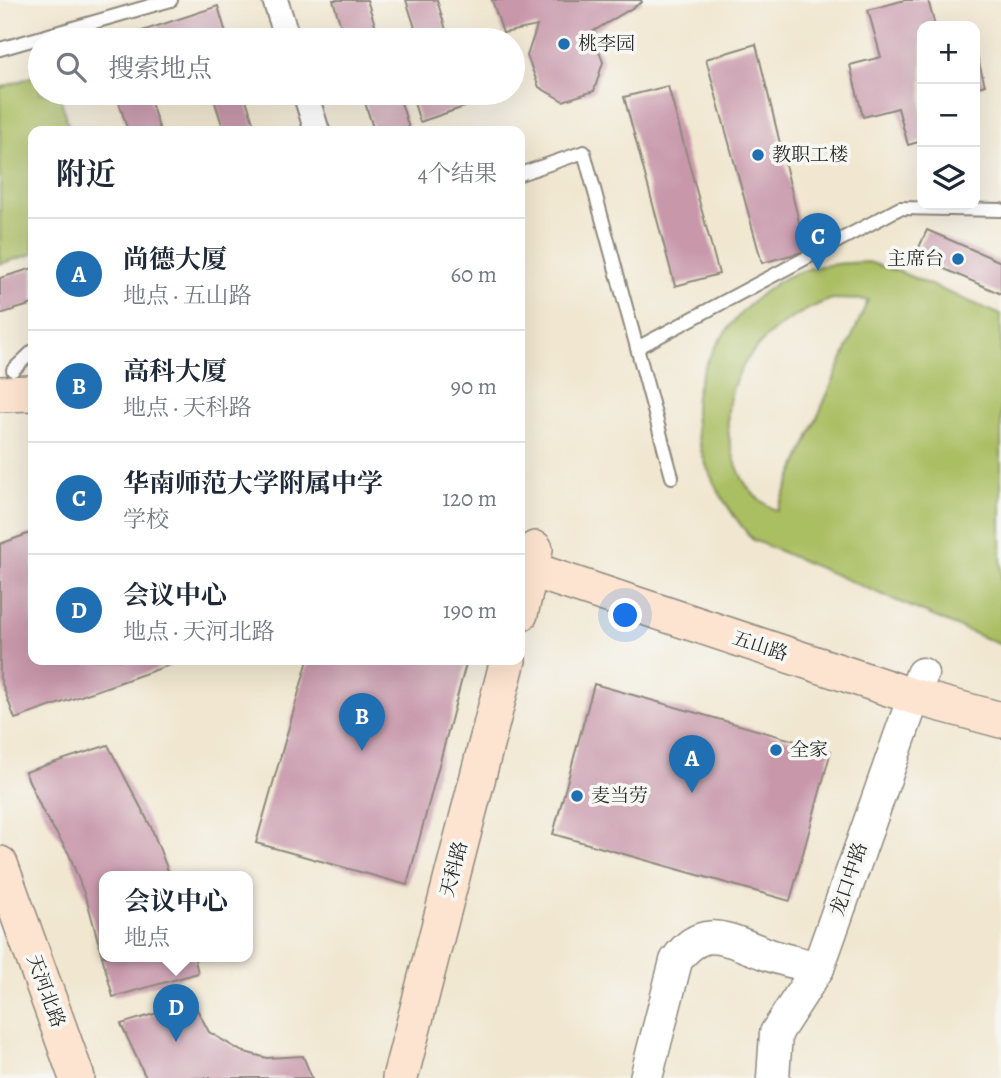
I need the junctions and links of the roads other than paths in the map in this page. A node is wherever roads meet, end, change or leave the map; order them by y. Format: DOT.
graph roads {
  1 [pos="171,0"];
  2 [pos="275,0"];
  3 [pos="73,28"];
  4 [pos="284,28"];
  5 [pos="28,41"];
  6 [pos="0,49"];
  7 [pos="308,105"];
  8 [pos="315,126"];
  9 [pos="525,172"];
  10 [pos="1001,210"];
  11 [pos="637,348"];
  12 [pos="672,477"];
  13 [pos="527,556"];
  14 [pos="507,665"];
  15 [pos="917,685"];
  16 [pos="1001,695"];
  17 [pos="1001,720"];
  18 [pos="0,864"];
  19 [pos="818,968"];
  20 [pos="77,1078"];
  21 [pos="400,1078"];
  22 [pos="646,1078"];
  23 [pos="773,1078"];
  1 -- 3 [label="lane"];
  2 -- 4 [label="street"];
  5 -- 6 [label="lane"];
  7 -- 8 [label="street"];
  9 -- 11 [label="lane"];
  10 -- 11 [label="lane"];
  11 -- 12 [label="lane"];
  13 -- 15 [label="main road, 五山路"];
  14 -- 21 [label="main road, 天科路"];
  15 -- 16 [label="main road, 五山路"];
  15 -- 17 [label="main road, 五山路"];
  15 -- 19 [label="street, 龙口中路"];
  18 -- 20 [label="main road, 天河北路"];
  19 -- 22 [label="street"];
  19 -- 23 [label="street, 龙口中路"];
}
